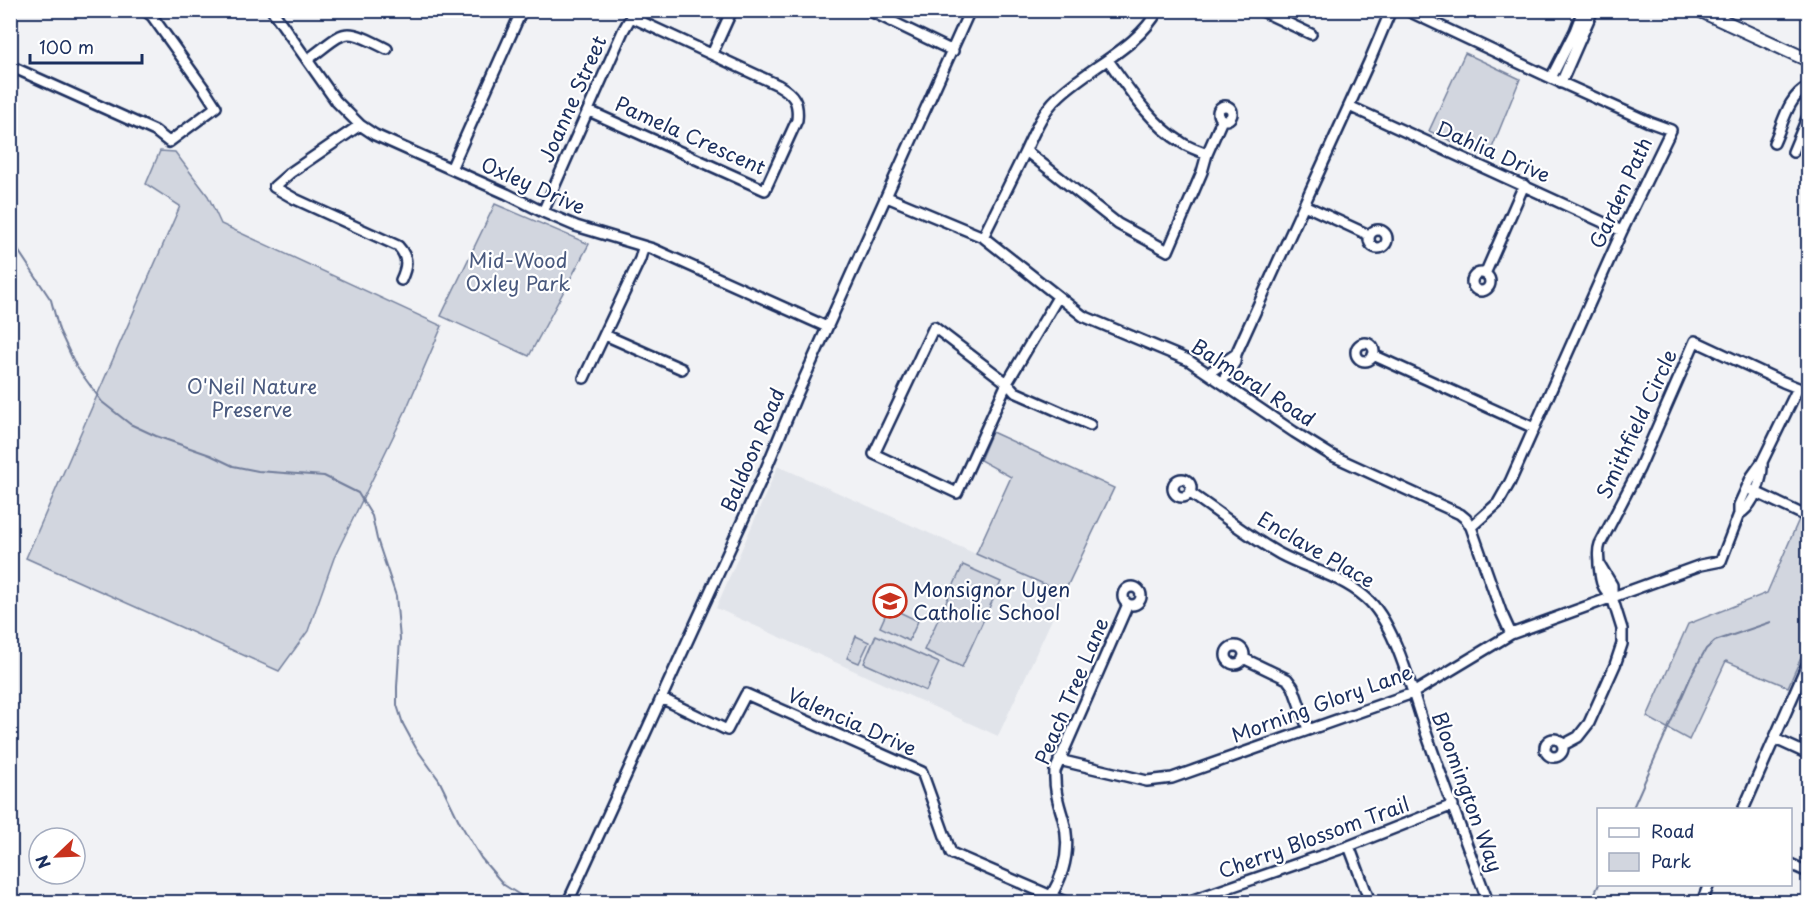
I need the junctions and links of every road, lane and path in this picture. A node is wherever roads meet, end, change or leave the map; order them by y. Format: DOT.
graph roads {
  1 [pos="144,10"];
  2 [pos="272,10"];
  3 [pos="522,10"];
  4 [pos="732,10"];
  5 [pos="868,10"];
  6 [pos="970,10"];
  7 [pos="1158,10"];
  8 [pos="1260,10"];
  9 [pos="1391,10"];
  10 [pos="1406,10"];
  11 [pos="1583,10"];
  12 [pos="1593,10"];
  13 [pos="1700,10"];
  14 [pos="1311,34"];
  15 [pos="387,49"];
  16 [pos="953,51"];
  17 [pos="712,54"];
  18 [pos="307,60"];
  19 [pos="1108,60"];
  20 [pos="1809,60"];
  21 [pos="10,66"];
  22 [pos="1551,78"];
  23 [pos="1561,82"];
  24 [pos="1809,87"];
  25 [pos="1349,106"];
  26 [pos="589,111"];
  27 [pos="1809,116"];
  28 [pos="1222,120"];
  29 [pos="360,125"];
  30 [pos="1774,143"];
  31 [pos="1026,151"];
  32 [pos="1793,152"];
  33 [pos="1207,154"];
  34 [pos="451,169"];
  35 [pos="1524,185"];
  36 [pos="887,197"];
  37 [pos="1304,205"];
  38 [pos="543,212"];
  39 [pos="1622,231"];
  40 [pos="1370,235"];
  41 [pos="984,237"];
  42 [pos="643,248"];
  43 [pos="1485,274"];
  44 [pos="400,280"];
  45 [pos="1058,297"];
  46 [pos="827,327"];
  47 [pos="605,335"];
  48 [pos="1236,354"];
  49 [pos="1373,355"];
  50 [pos="682,369"];
  51 [pos="1209,373"];
  52 [pos="584,378"];
  53 [pos="1007,382"];
  54 [pos="1222,382"];
  55 [pos="1090,425"];
  56 [pos="1534,428"];
  57 [pos="1762,462"];
  58 [pos="1751,490"];
  59 [pos="1190,493"];
  60 [pos="1809,517"];
  61 [pos="1471,526"];
  62 [pos="1612,597"];
  63 [pos="1128,604"];
  64 [pos="1510,634"];
  65 [pos="1243,658"];
  66 [pos="1809,662"];
  67 [pos="1413,693"];
  68 [pos="661,698"];
  69 [pos="1308,729"];
  70 [pos="1775,738"];
  71 [pos="1563,744"];
  72 [pos="1809,754"];
  73 [pos="1059,760"];
  74 [pos="1453,805"];
  75 [pos="1744,808"];
  76 [pos="1349,846"];
  77 [pos="1792,864"];
  78 [pos="1809,872"];
  79 [pos="1709,886"];
  80 [pos="1051,896"];
  81 [pos="568,903"];
  82 [pos="1065,903"];
  83 [pos="1187,903"];
  84 [pos="1370,903"];
  85 [pos="1488,903"];
  86 [pos="1702,903"];
  1 -- 21 [label="street"];
  2 -- 18 [label="street, Oxley Drive"];
  3 -- 34 [label="street"];
  4 -- 17 [label="street"];
  5 -- 16 [label="street"];
  6 -- 16 [label="street, Baldoon Road"];
  7 -- 19 [label="street"];
  8 -- 14 [label="street"];
  9 -- 25 [label="street"];
  10 -- 22 [label="street, Garden Path"];
  11 -- 22 [label="street"];
  12 -- 23 [label="street"];
  13 -- 20 [label="main road"];
  15 -- 18 [label="street"];
  16 -- 36 [label="street, Baldoon Road"];
  17 -- 26 [label="street, Joanne Street"];
  17 -- 26 [label="street, Pamela Crescent"];
  18 -- 29 [label="street, Oxley Drive"];
  19 -- 31 [label="street"];
  19 -- 33 [label="street"];
  22 -- 23 [label="street, Garden Path"];
  23 -- 39 [label="street, Garden Path"];
  24 -- 30 [label="street"];
  25 -- 35 [label="street, Dahlia Drive"];
  25 -- 37 [label="street"];
  26 -- 38 [label="street, Joanne Street"];
  27 -- 32 [label="street"];
  28 -- 33 [label="street"];
  29 -- 34 [label="street, Oxley Drive"];
  29 -- 44 [label="street"];
  31 -- 33 [label="street"];
  31 -- 41 [label="street"];
  34 -- 38 [label="street, Oxley Drive"];
  35 -- 39 [label="street, Dahlia Drive"];
  35 -- 43 [label="street"];
  36 -- 41 [label="street, Balmoral Road"];
  36 -- 46 [label="street, Baldoon Road"];
  37 -- 40 [label="street"];
  37 -- 48 [label="street"];
  38 -- 42 [label="street, Oxley Drive"];
  39 -- 56 [label="street, Garden Path"];
  41 -- 45 [label="street, Balmoral Road"];
  42 -- 46 [label="street, Oxley Drive"];
  42 -- 47 [label="street"];
  45 -- 51 [label="street, Balmoral Road"];
  45 -- 53 [label="street"];
  46 -- 68 [label="street, Baldoon Road"];
  47 -- 50 [label="street"];
  47 -- 52 [label="street"];
  48 -- 51 [label="street"];
  48 -- 54 [label="street"];
  49 -- 56 [label="street"];
  51 -- 54 [label="street, Balmoral Road"];
  53 -- 53 [label="street"];
  53 -- 55 [label="street"];
  54 -- 61 [label="street, Balmoral Road"];
  56 -- 61 [label="street, Garden Path"];
  57 -- 58 [label="street, Morning Glory Lane"];
  57 -- 62 [label="street, Smithfield Circle"];
  58 -- 60 [label="street"];
  58 -- 62 [label="street, Morning Glory Lane"];
  59 -- 67 [label="street, Enclave Place"];
  61 -- 64 [label="street"];
  62 -- 64 [label="street, Morning Glory Lane"];
  62 -- 71 [label="street, Smithfield Circle"];
  63 -- 73 [label="street, Peach Tree Lane"];
  64 -- 67 [label="street, Morning Glory Lane"];
  65 -- 69 [label="street"];
  66 -- 70 [label="street"];
  67 -- 69 [label="street, Morning Glory Lane"];
  67 -- 74 [label="street, Bloomington Way"];
  68 -- 80 [label="street, Valencia Drive"];
  68 -- 81 [label="street, Baldoon Road"];
  69 -- 73 [label="street, Morning Glory Lane"];
  70 -- 72 [label="street"];
  70 -- 75 [label="street"];
  73 -- 80 [label="street, Peach Tree Lane"];
  74 -- 76 [label="street, Cherry Blossom Trail"];
  74 -- 85 [label="street, Bloomington Way"];
  76 -- 83 [label="street, Cherry Blossom Trail"];
  76 -- 84 [label="street"];
  77 -- 78 [label="street"];
  79 -- 86 [label="street"];
  80 -- 82 [label="street, Valencia Drive"];
}
